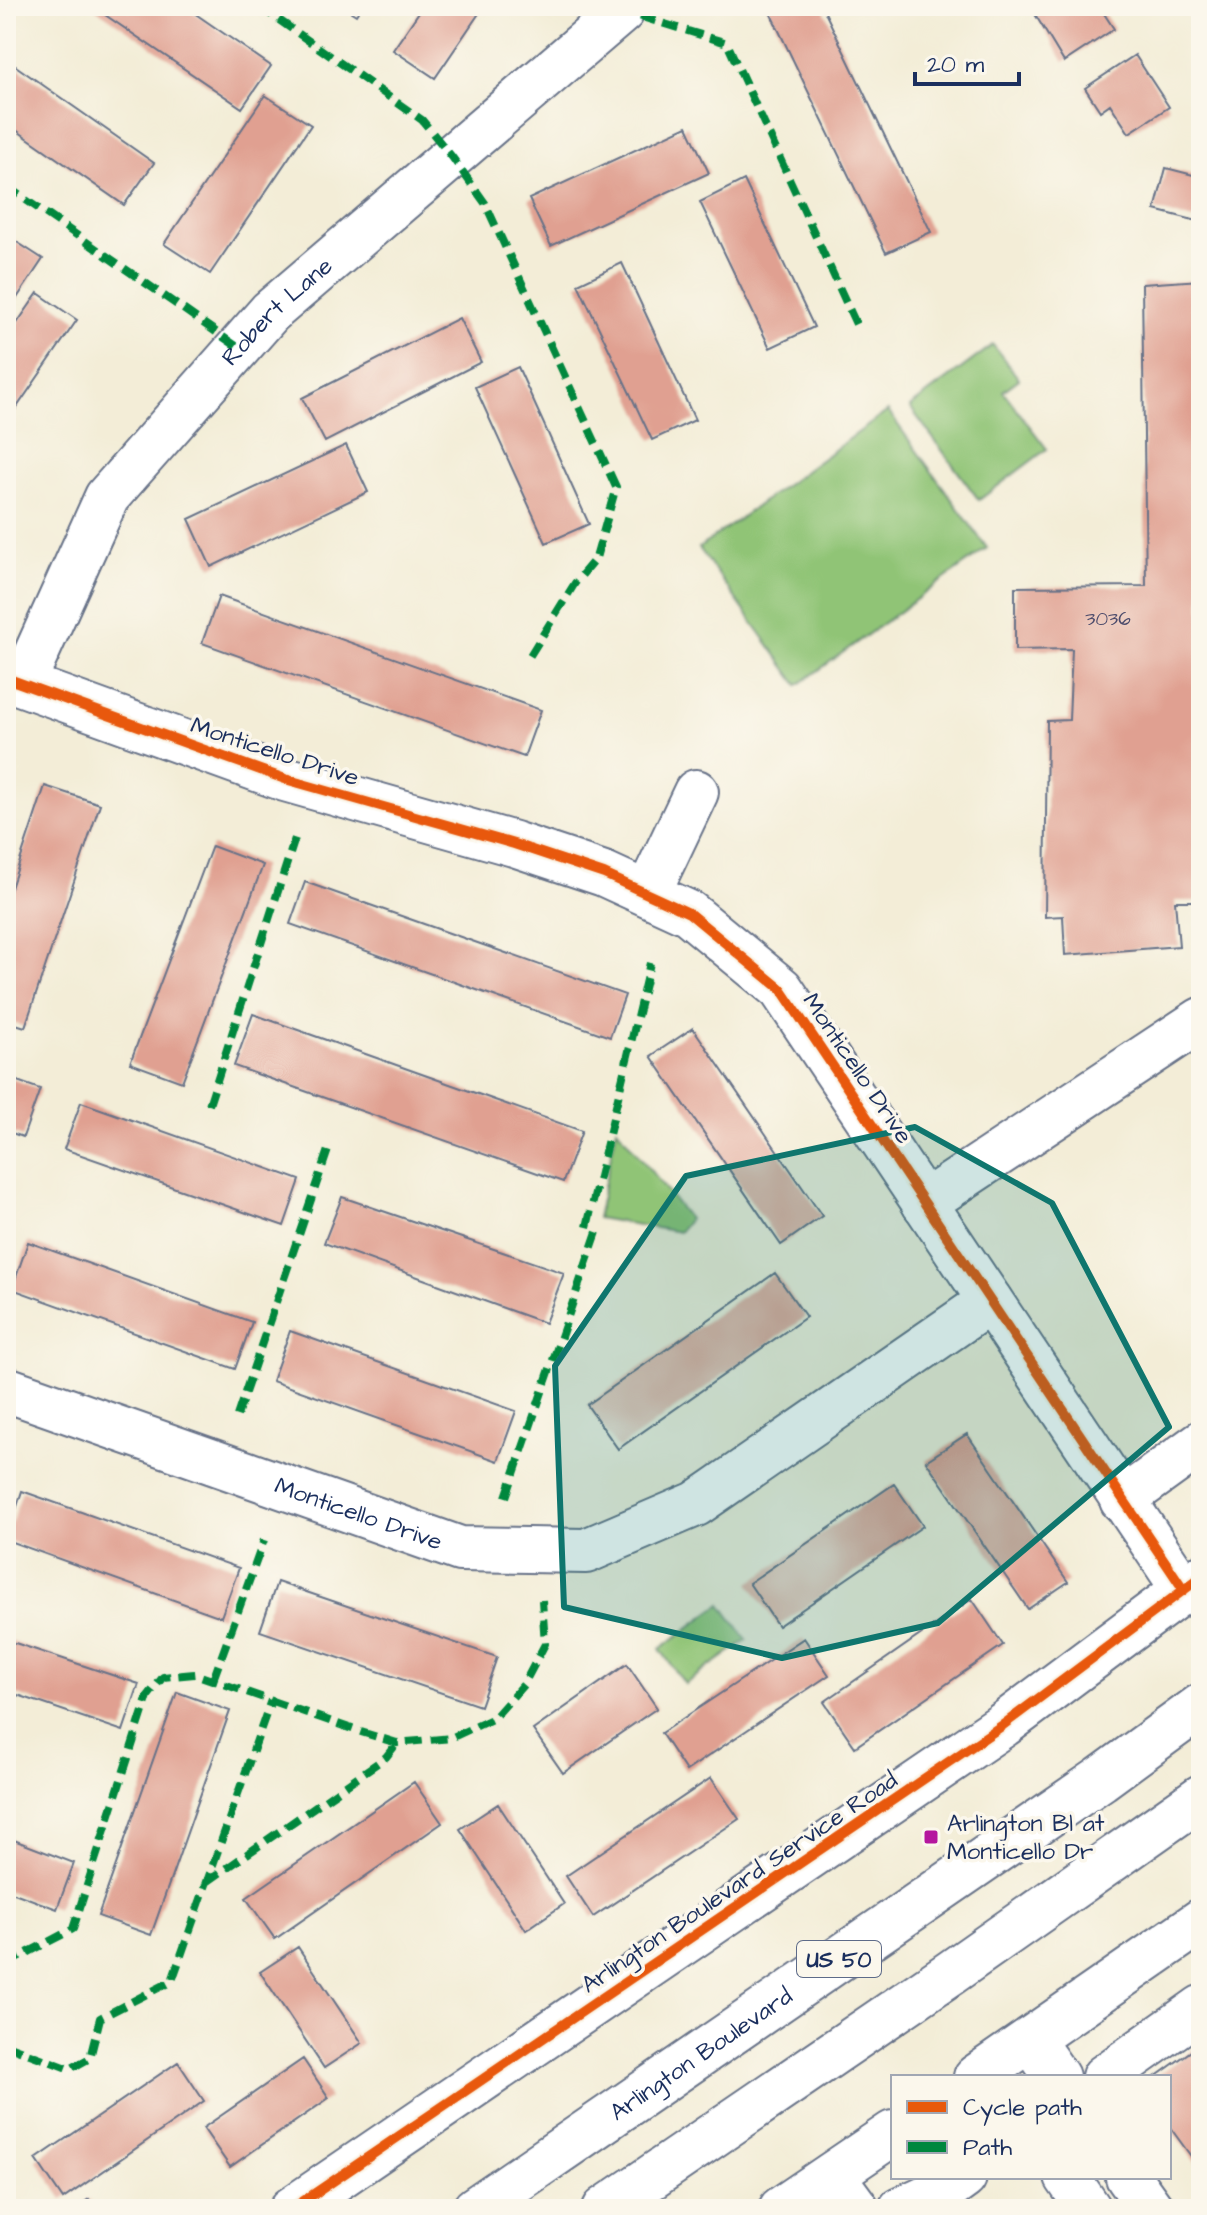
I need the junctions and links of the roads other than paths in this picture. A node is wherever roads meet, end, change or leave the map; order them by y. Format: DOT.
graph roads {
  1 [pos="622,11"];
  2 [pos="14,681"];
  3 [pos="696,792"];
  4 [pos="648,893"];
  5 [pos="1201,1020"];
  6 [pos="924,1203"];
  7 [pos="990,1301"];
  8 [pos="6,1389"];
  9 [pos="1201,1443"];
  10 [pos="1122,1500"];
  11 [pos="1192,1583"];
  12 [pos="1201,1706"];
  13 [pos="1201,1797"];
  14 [pos="1201,1921"];
  15 [pos="1166,1946"];
  16 [pos="1201,1992"];
  17 [pos="1201,2008"];
  18 [pos="1031,2040"];
  19 [pos="979,2075"];
  20 [pos="1056,2075"];
  21 [pos="1107,2075"];
  22 [pos="891,2135"];
  23 [pos="1068,2179"];
  24 [pos="1129,2179"];
  25 [pos="962,2190"];
  26 [pos="844,2192"];
  27 [pos="292,2209"];
  28 [pos="475,2209"];
  29 [pos="605,2209"];
  30 [pos="781,2209"];
  31 [pos="901,2209"];
  32 [pos="1089,2209"];
  33 [pos="1151,2209"];
  1 -- 2 [label="main road, Robert Lane"];
  2 -- 4 [label="main road, Monticello Drive"];
  3 -- 4 [label="main road"];
  4 -- 6 [label="main road, Monticello Drive"];
  5 -- 6 [label="main road"];
  6 -- 7 [label="main road, Monticello Drive"];
  7 -- 8 [label="main road, Monticello Drive"];
  7 -- 10 [label="main road, Monticello Drive"];
  9 -- 10 [label="main road"];
  10 -- 11 [label="main road, Monticello Drive"];
  11 -- 27 [label="main road, Arlington Boulevard Service Road"];
  12 -- 28 [label="main road, Arlington Boulevard / US 50"];
  13 -- 29 [label="main road"];
  14 -- 15 [label="main road"];
  15 -- 16 [label="main road"];
  15 -- 18 [label="main road"];
  17 -- 21 [label="main road"];
  18 -- 19 [label="main road"];
  18 -- 20 [label="main road"];
  22 -- 26 [label="main road"];
  23 -- 32 [label="main road"];
  24 -- 33 [label="main road"];
  25 -- 31 [label="main road"];
  26 -- 30 [label="main road"];
}
